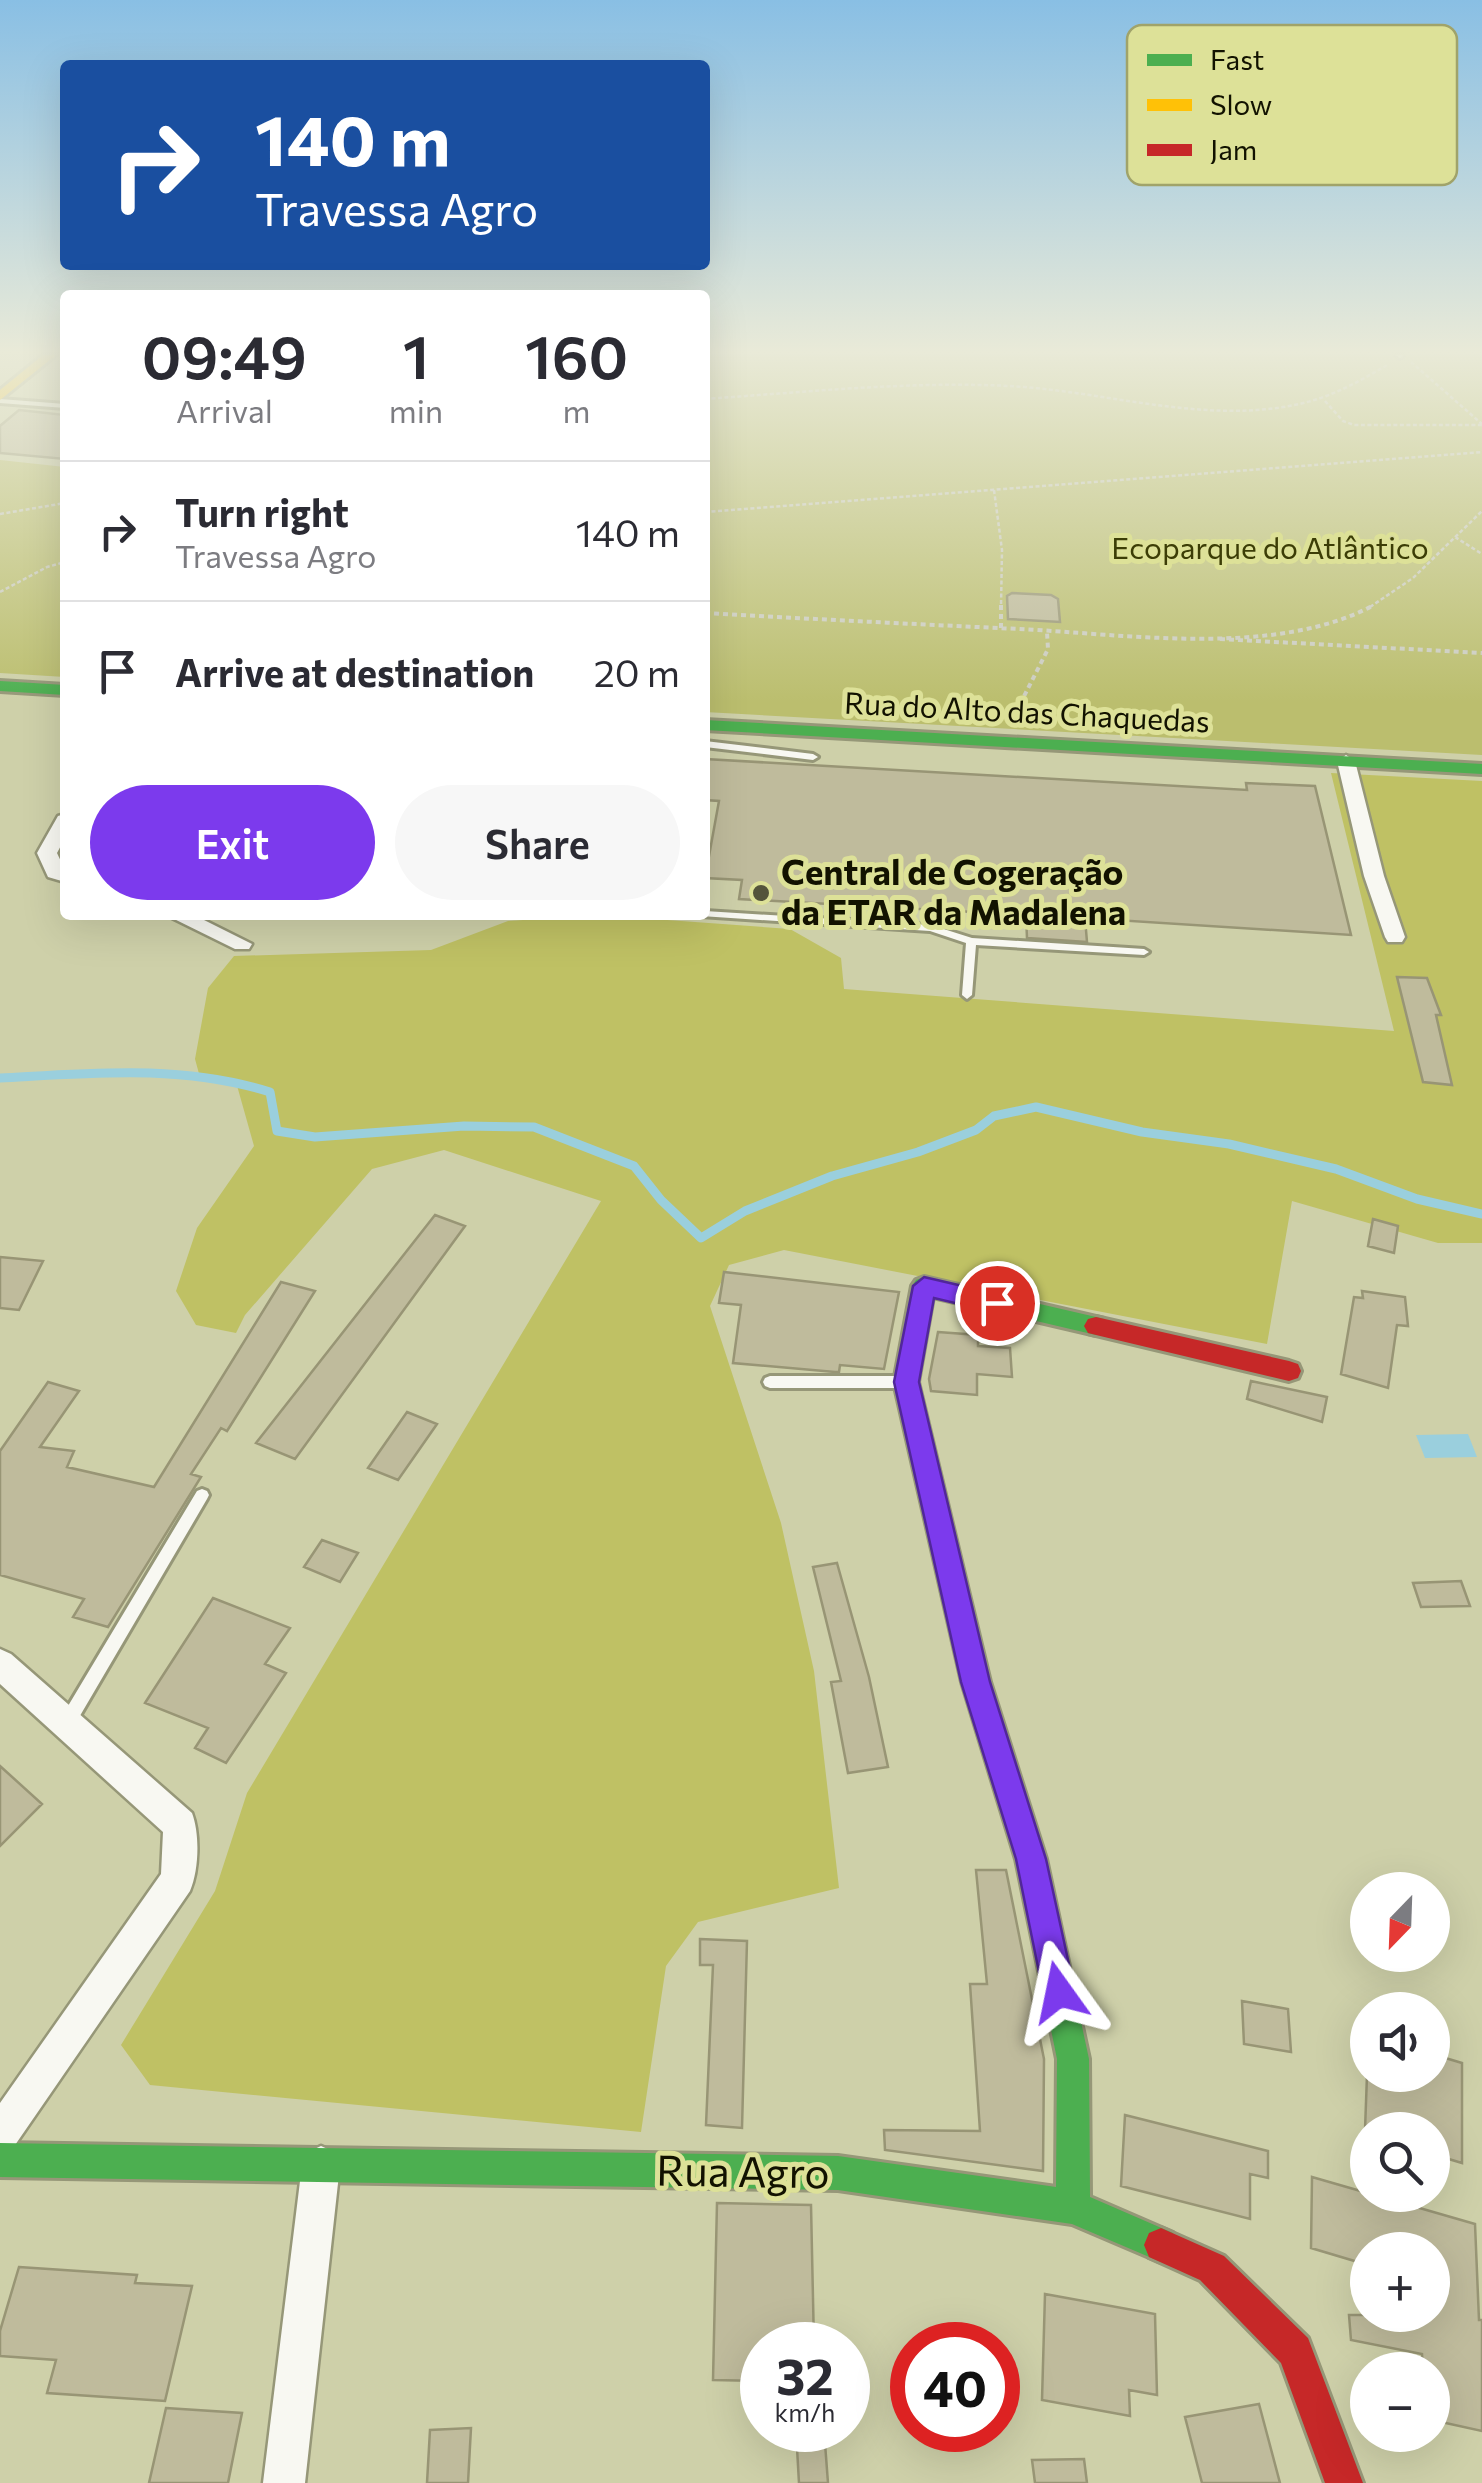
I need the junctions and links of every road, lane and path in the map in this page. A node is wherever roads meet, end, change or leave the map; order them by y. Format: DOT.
graph roads {
  1 [pos="1240,471"];
  2 [pos="994,490"];
  3 [pos="60,504"];
  4 [pos="1482,511"];
  5 [pos="710,512"];
  6 [pos="0,514"];
  7 [pos="1455,537"];
  8 [pos="1482,554"];
  9 [pos="60,563"];
  10 [pos="0,592"];
  11 [pos="710,613"];
  12 [pos="1001,628"];
  13 [pos="1046,630"];
  14 [pos="1207,637"];
  15 [pos="1482,653"];
  16 [pos="0,686"];
  17 [pos="60,690"];
  18 [pos="1012,720"];
  19 [pos="710,725"];
  20 [pos="710,745"];
  21 [pos="812,756"];
  22 [pos="1346,762"];
  23 [pos="1482,769"];
  24 [pos="60,829"];
  25 [pos="60,874"];
  26 [pos="710,914"];
  27 [pos="187,920"];
  28 [pos="1395,936"];
  29 [pos="971,940"];
  30 [pos="242,944"];
  31 [pos="1144,952"];
  32 [pos="967,995"];
  33 [pos="1288,1371"];
  34 [pos="770,1382"];
  35 [pos="906,1382"];
  36 [pos="202,1495"];
  37 [pos="0,1664"];
  38 [pos="68,1722"];
  39 [pos="0,2135"];
  40 [pos="0,2160"];
  41 [pos="321,2165"];
  42 [pos="1073,2207"];
  43 [pos="284,2483"];
  44 [pos="1344,2483"];
  1 -- 2 [label="path"];
  2 -- 5 [label="path"];
  2 -- 12 [label="path"];
  3 -- 6 [label="path"];
  4 -- 7 [label="path"];
  7 -- 8 [label="path"];
  7 -- 14 [label="path"];
  9 -- 10 [label="path"];
  11 -- 12 [label="path"];
  12 -- 13 [label="path"];
  13 -- 14 [label="path"];
  13 -- 18 [label="path"];
  14 -- 15 [label="path"];
  16 -- 17 [label="street"];
  19 -- 22 [label="street, Rua do Alto das Chaquedas"];
  20 -- 21 [label="lane"];
  22 -- 23 [label="street, Rua do Alto das Chaquedas"];
  22 -- 28 [label="street"];
  24 -- 25 [label="street"];
  26 -- 29 [label="lane"];
  27 -- 30 [label="street"];
  29 -- 31 [label="lane"];
  29 -- 32 [label="lane"];
  33 -- 35 [label="street"];
  34 -- 35 [label="lane"];
  35 -- 42 [label="street"];
  36 -- 38 [label="lane"];
  37 -- 38 [label="street"];
  38 -- 39 [label="street"];
  40 -- 41 [label="street, Rua Agro"];
  41 -- 42 [label="street, Rua Agro"];
  41 -- 43 [label="street"];
  42 -- 44 [label="street, Rua Agro"];
}
